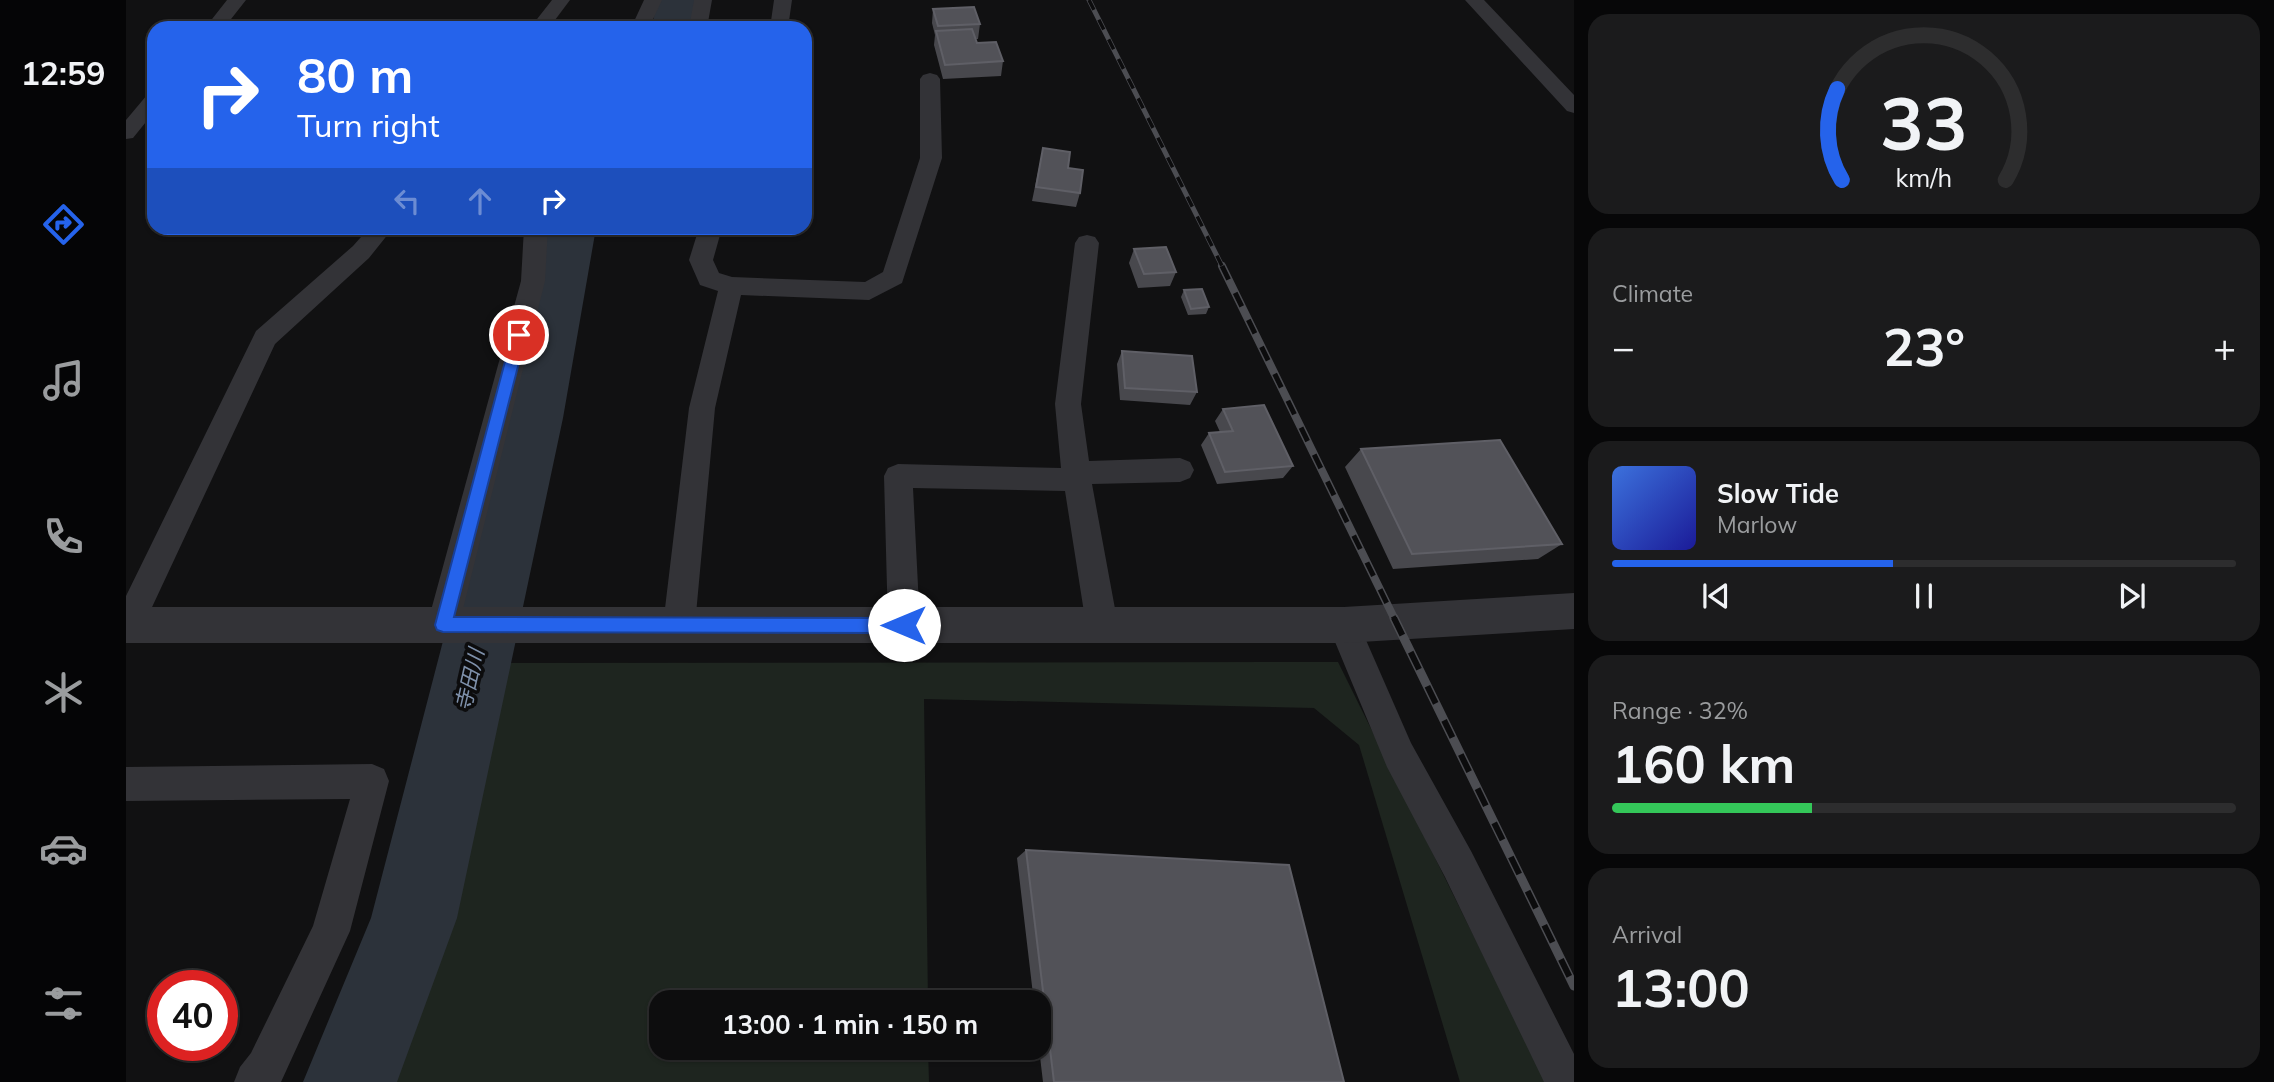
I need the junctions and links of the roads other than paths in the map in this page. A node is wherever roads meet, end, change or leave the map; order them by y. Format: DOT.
graph roads {
  1 [pos="237,0"];
  2 [pos="561,0"];
  3 [pos="653,0"];
  4 [pos="704,0"];
  5 [pos="783,0"];
  6 [pos="1474,0"];
  7 [pos="220,21"];
  8 [pos="544,21"];
  9 [pos="643,21"];
  10 [pos="700,21"];
  11 [pos="780,21"];
  12 [pos="930,79"];
  13 [pos="1574,107"];
  14 [pos="147,108"];
  15 [pos="126,133"];
  16 [pos="375,235"];
  17 [pos="536,235"];
  18 [pos="709,235"];
  19 [pos="1087,243"];
  20 [pos="731,286"];
  21 [pos="1180,470"];
  22 [pos="1077,476"];
  23 [pos="1574,611"];
  24 [pos="127,625"];
  25 [pos="443,625"];
  26 [pos="679,625"];
  27 [pos="904,625"];
  28 [pos="1102,625"];
  29 [pos="1344,625"];
  30 [pos="126,784"];
  31 [pos="255,1082"];
  32 [pos="1566,1082"];
  1 -- 7 [label="street"];
  2 -- 8 [label="street"];
  3 -- 9 [label="street"];
  4 -- 10 [label="street"];
  5 -- 11 [label="street"];
  6 -- 13 [label="street"];
  12 -- 20 [label="street"];
  14 -- 15 [label="street"];
  16 -- 24 [label="street"];
  17 -- 25 [label="street"];
  18 -- 20 [label="street"];
  19 -- 22 [label="street"];
  20 -- 26 [label="street"];
  21 -- 22 [label="street"];
  22 -- 27 [label="street"];
  22 -- 28 [label="street"];
  23 -- 29 [label="street"];
  24 -- 25 [label="street"];
  25 -- 26 [label="street"];
  26 -- 27 [label="street"];
  27 -- 28 [label="street"];
  28 -- 29 [label="street"];
  29 -- 32 [label="street"];
  30 -- 31 [label="street"];
}
